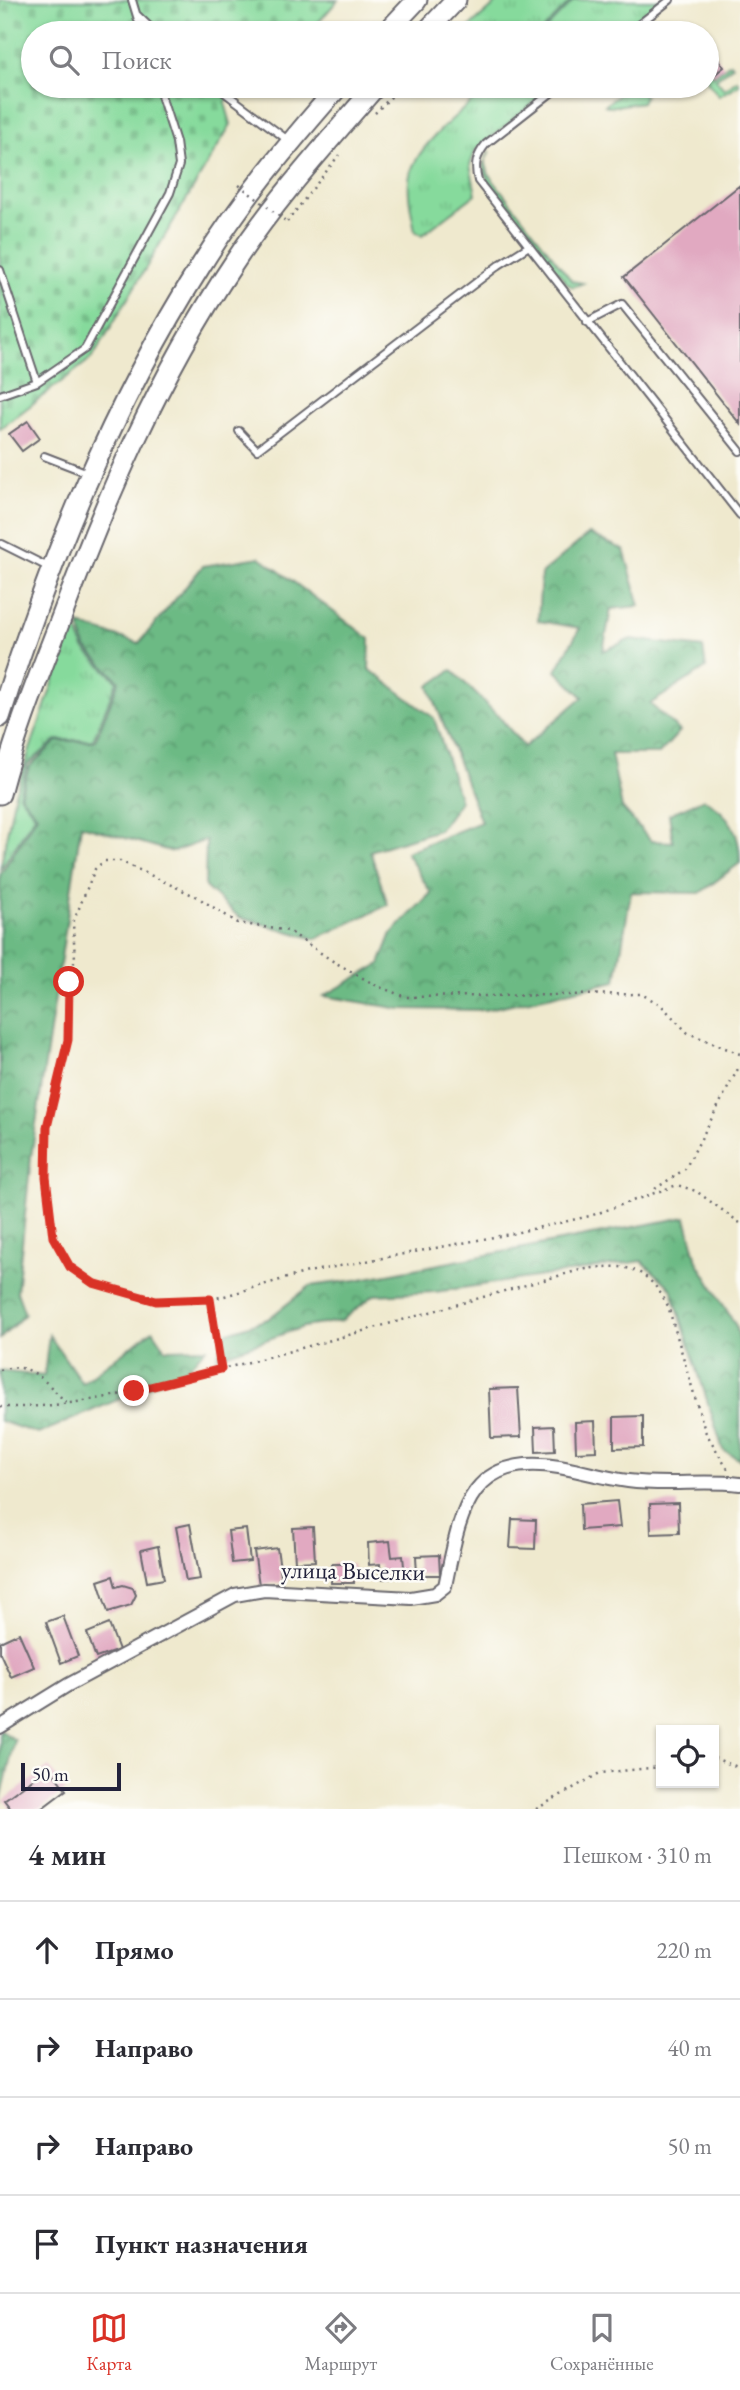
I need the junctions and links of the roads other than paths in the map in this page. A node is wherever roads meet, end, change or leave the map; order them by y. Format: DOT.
graph roads {
  1 [pos="132,0"];
  2 [pos="417,0"];
  3 [pos="456,0"];
  4 [pos="670,0"];
  5 [pos="136,15"];
  6 [pos="138,21"];
  7 [pos="143,21"];
  8 [pos="397,21"];
  9 [pos="436,21"];
  10 [pos="643,21"];
  11 [pos="162,98"];
  12 [pos="232,98"];
  13 [pos="328,98"];
  14 [pos="366,98"];
  15 [pos="545,98"];
  16 [pos="290,142"];
  17 [pos="529,246"];
  18 [pos="0,270"];
  19 [pos="587,321"];
  20 [pos="37,382"];
  21 [pos="0,395"];
  22 [pos="239,431"];
  23 [pos="740,451"];
  24 [pos="44,456"];
  25 [pos="90,474"];
  26 [pos="740,515"];
  27 [pos="2,544"];
  28 [pos="53,570"];
  29 [pos="0,716"];
  30 [pos="0,794"];
  31 [pos="739,1484"];
  32 [pos="0,1727"];
  1 -- 5 [label="lane"];
  2 -- 8 [label="main road"];
  3 -- 9 [label="main road"];
  4 -- 10 [label="lane"];
  5 -- 6 [label="lane"];
  5 -- 7 [label="lane"];
  11 -- 20 [label="lane"];
  12 -- 16 [label="lane"];
  13 -- 16 [label="main road"];
  14 -- 30 [label="main road"];
  15 -- 17 [label="lane"];
  16 -- 25 [label="main road"];
  17 -- 19 [label="lane"];
  17 -- 22 [label="lane"];
  18 -- 20 [label="lane"];
  19 -- 23 [label="lane"];
  19 -- 26 [label="lane"];
  20 -- 21 [label="lane"];
  24 -- 25 [label="lane"];
  25 -- 28 [label="main road"];
  27 -- 28 [label="lane"];
  28 -- 29 [label="main road"];
  31 -- 32 [label="street, улица Выселки"];
}
